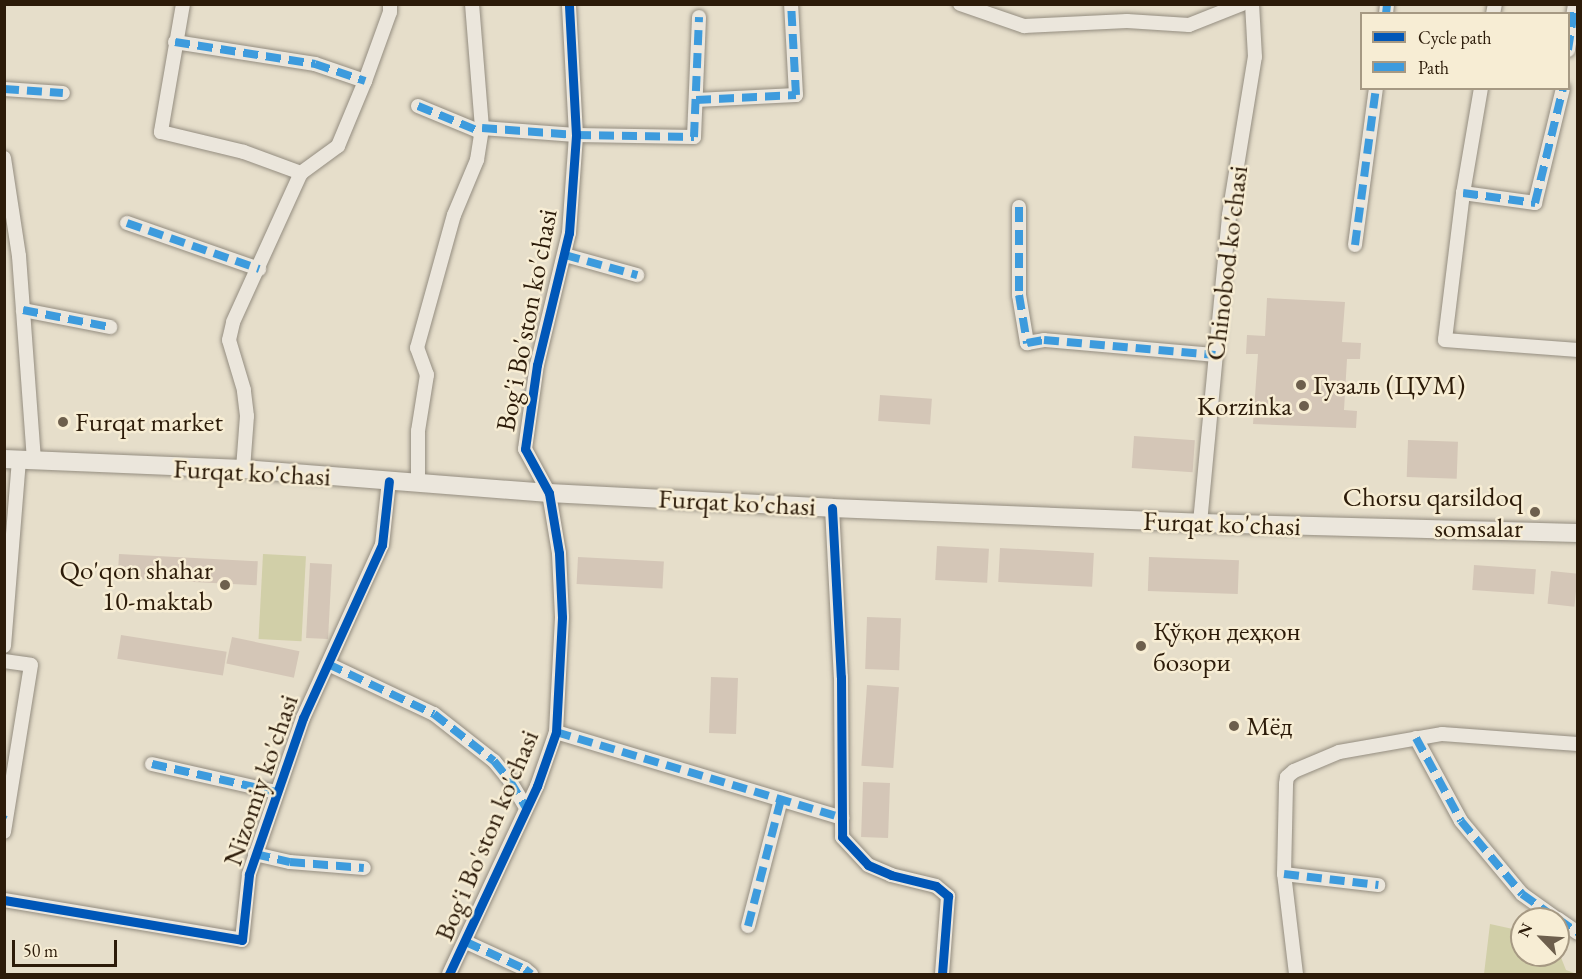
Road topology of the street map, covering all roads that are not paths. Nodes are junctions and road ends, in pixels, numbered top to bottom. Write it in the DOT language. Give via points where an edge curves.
graph roads {
  1 [pos="183,4"];
  2 [pos="390,4"];
  3 [pos="472,4"];
  4 [pos="568,4"];
  5 [pos="791,4"];
  6 [pos="960,4"];
  7 [pos="1242,4"];
  8 [pos="1252,4"];
  9 [pos="1575,4"];
  10 [pos="699,17"];
  11 [pos="175,42"];
  12 [pos="1570,42"];
  13 [pos="365,81"];
  14 [pos="4,89"];
  15 [pos="1376,90"];
  16 [pos="1481,90"];
  17 [pos="1563,90"];
  18 [pos="63,93"];
  19 [pos="696,100"];
  20 [pos="418,106"];
  21 [pos="481,130"];
  22 [pos="576,135"];
  23 [pos="4,158"];
  24 [pos="301,173"];
  25 [pos="1463,193"];
  26 [pos="1019,207"];
  27 [pos="127,223"];
  28 [pos="1355,245"];
  29 [pos="566,255"];
  30 [pos="259,269"];
  31 [pos="637,275"];
  32 [pos="23,310"];
  33 [pos="110,327"];
  34 [pos="1578,350"];
  35 [pos="1215,356"];
  36 [pos="19,459"];
  37 [pos="243,469"];
  38 [pos="389,481"];
  39 [pos="418,483"];
  40 [pos="549,493"];
  41 [pos="832,507"];
  42 [pos="1200,523"];
  43 [pos="1578,533"];
  44 [pos="4,646"];
  45 [pos="4,661"];
  46 [pos="327,664"];
  47 [pos="556,732"];
  48 [pos="1416,738"];
  49 [pos="1578,744"];
  50 [pos="152,764"];
  51 [pos="276,792"];
  52 [pos="781,799"];
  53 [pos="526,808"];
  54 [pos="842,818"];
  55 [pos="5,824"];
  56 [pos="255,854"];
  57 [pos="364,868"];
  58 [pos="1284,874"];
  59 [pos="1378,885"];
  60 [pos="4,900"];
  61 [pos="1541,907"];
  62 [pos="747,926"];
  63 [pos="466,942"];
  64 [pos="449,975"];
  65 [pos="531,975"];
  66 [pos="942,975"];
  67 [pos="1296,975"];
  1 -- 11 [label="street"];
  2 -- 13 [label="street"];
  3 -- 21 [label="street"];
  4 -- 22 [label="street, Bog'i Bo'ston ko'chasi"];
  5 -- 19 [label="street" via="796,95"];
  6 -- 7 [label="street" via="1024,26 1127,21 1189,25"];
  8 -- 35 [label="street, Chinobod ko'chasi" via="1255,57 1228,215"];
  9 -- 12 [label="street"];
  10 -- 19 [label="street"];
  11 -- 13 [label="street" via="315,64"];
  11 -- 24 [label="street" via="161,132 244,152"];
  13 -- 24 [label="street" via="338,146"];
  14 -- 18 [label="street"];
  15 -- 28 [label="street"];
  16 -- 25 [label="street"];
  17 -- 25 [label="street" via="1535,203"];
  19 -- 22 [label="street" via="694,137"];
  20 -- 21 [label="street"];
  21 -- 22 [label="street"];
  21 -- 39 [label="street" via="477,160 454,215 417,348 428,375 418,431"];
  22 -- 29 [label="street, Bog'i Bo'ston ko'chasi"];
  23 -- 32 [label="street"];
  24 -- 30 [label="street"];
  25 -- 34 [label="street" via="1445,340"];
  26 -- 35 [label="street" via="1019,295 1027,343 1044,340"];
  27 -- 30 [label="street"];
  29 -- 31 [label="street"];
  29 -- 40 [label="street, Bog'i Bo'ston ko'chasi" via="537,365 525,449"];
  30 -- 37 [label="street" via="233,322 229,340 244,390 247,416"];
  32 -- 33 [label="street"];
  32 -- 36 [label="street"];
  35 -- 42 [label="street, Chinobod ko'chasi"];
  36 -- 37 [label="main road, Furqat ko'chasi"];
  36 -- 44 [label="street"];
  37 -- 38 [label="main road, Furqat ko'chasi"];
  38 -- 39 [label="main road, Furqat ko'chasi"];
  38 -- 46 [label="street, Nizomiy ko'chasi" via="382,545"];
  39 -- 40 [label="main road, Furqat ko'chasi"];
  40 -- 41 [label="main road, Furqat ko'chasi"];
  40 -- 47 [label="street, Bog'i Bo'ston ko'chasi" via="559,553 562,618"];
  41 -- 42 [label="main road, Furqat ko'chasi"];
  41 -- 54 [label="street" via="841,677"];
  42 -- 43 [label="main road, Furqat ko'chasi"];
  45 -- 55 [label="street" via="31,665"];
  46 -- 51 [label="street, Nizomiy ko'chasi"];
  46 -- 53 [label="street" via="434,714 494,761"];
  47 -- 52 [label="street"];
  47 -- 53 [label="street, Bog'i Bo'ston ko'chasi"];
  48 -- 49 [label="street" via="1442,734"];
  48 -- 58 [label="street" via="1339,752 1287,777"];
  48 -- 61 [label="street" via="1461,821 1522,894"];
  50 -- 51 [label="street"];
  51 -- 56 [label="street, Nizomiy ko'chasi"];
  52 -- 54 [label="street"];
  52 -- 62 [label="street"];
  53 -- 63 [label="street, Bog'i Bo'ston ko'chasi"];
  54 -- 66 [label="street" via="842,837 868,865 936,886 948,896"];
  56 -- 57 [label="street" via="290,862"];
  56 -- 60 [label="street, Nizomiy ko'chasi" via="242,940"];
  58 -- 59 [label="street"];
  58 -- 67 [label="street"];
  63 -- 64 [label="street, Bog'i Bo'ston ko'chasi"];
  63 -- 65 [label="street"];
}
